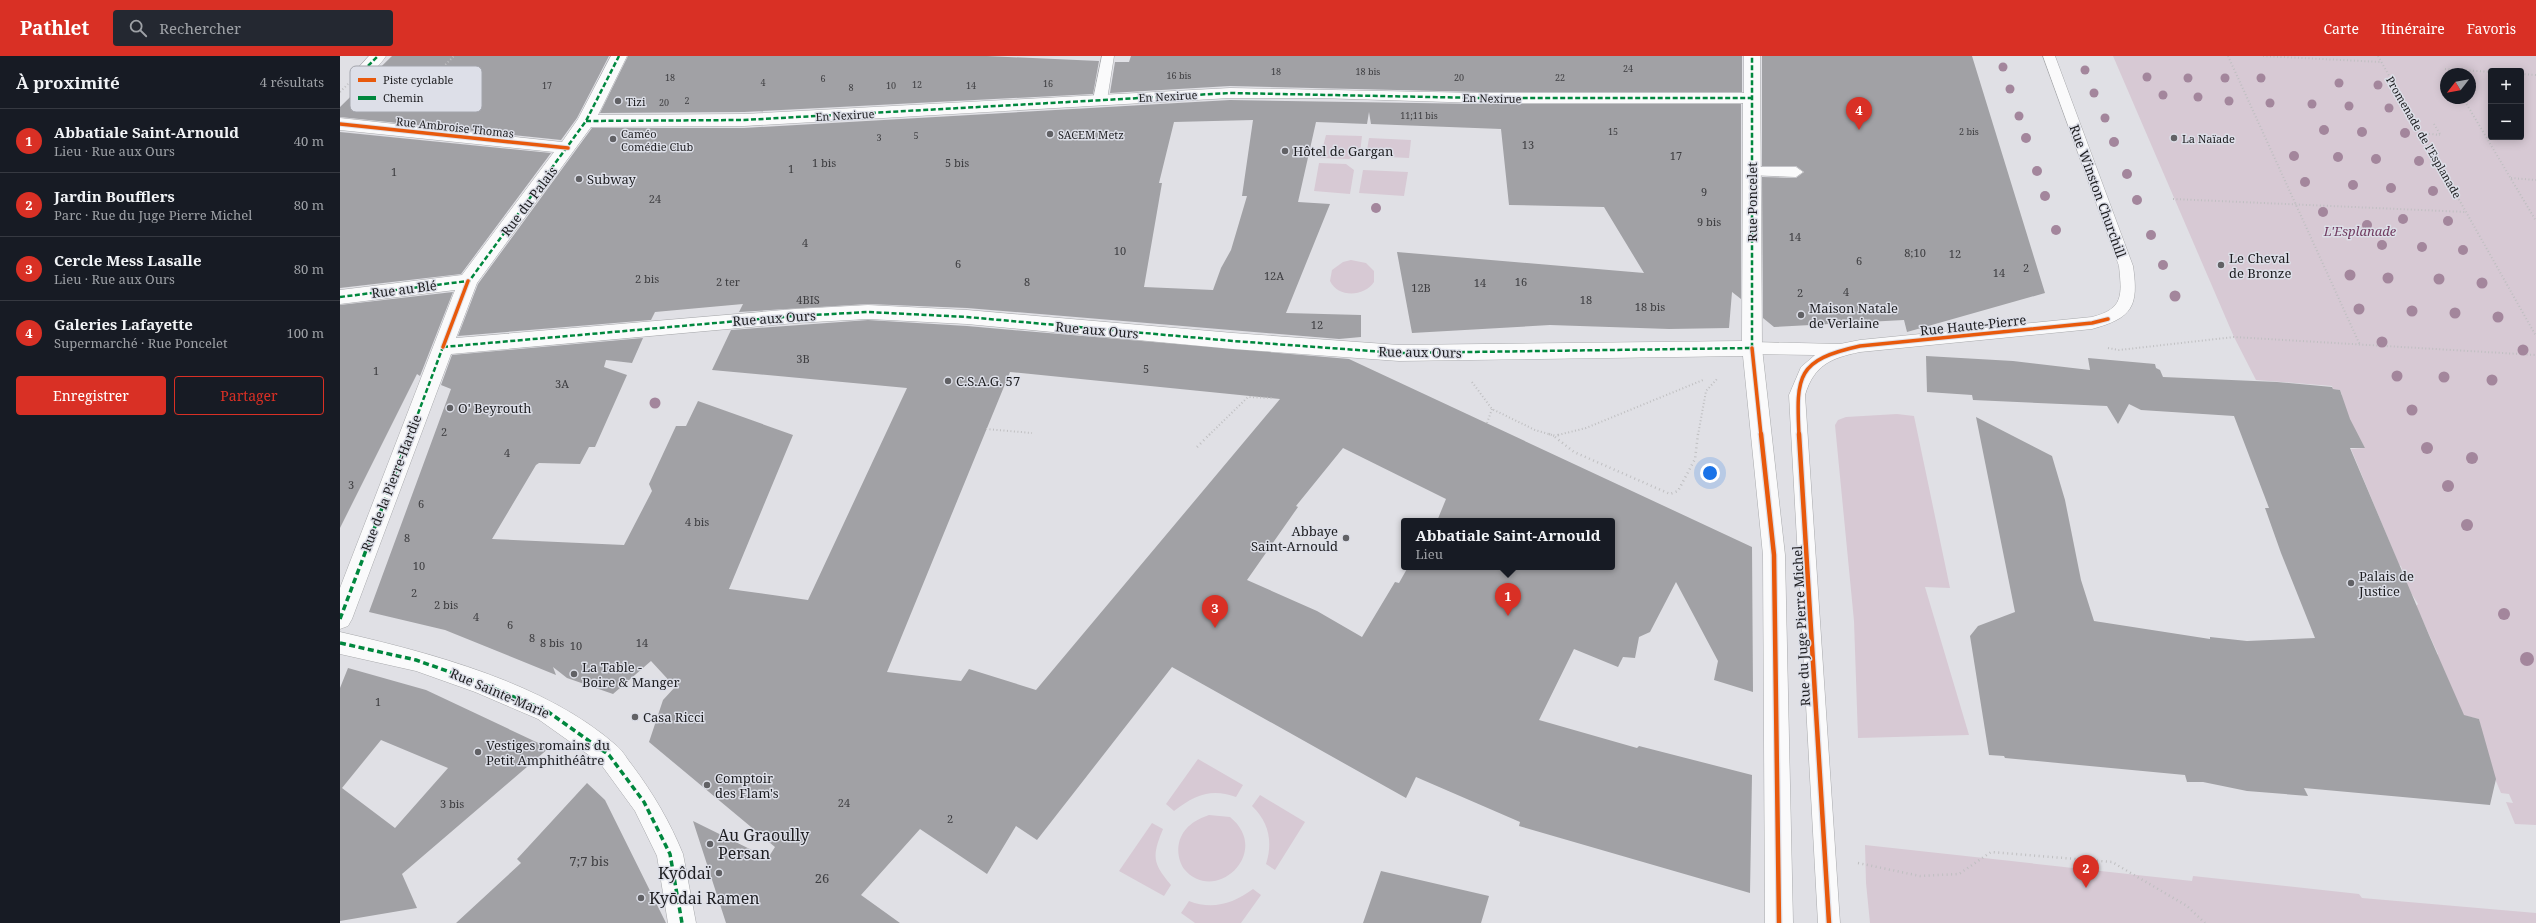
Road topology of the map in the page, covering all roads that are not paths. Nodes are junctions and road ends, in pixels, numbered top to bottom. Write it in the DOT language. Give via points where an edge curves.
graph roads {
  1 [pos="619,56"];
  2 [pos="1108,56"];
  3 [pos="1752,56"];
  4 [pos="2049,56"];
  5 [pos="1751,98"];
  6 [pos="1100,100"];
  7 [pos="586,122"];
  8 [pos="340,124"];
  9 [pos="568,148"];
  10 [pos="1752,172"];
  11 [pos="1796,172"];
  12 [pos="468,281"];
  13 [pos="340,297"];
  14 [pos="2108,319"];
  15 [pos="443,347"];
  16 [pos="1752,348"];
  17 [pos="1840,350"];
  18 [pos="340,619"];
  19 [pos="340,643"];
  20 [pos="682,923"];
  21 [pos="1779,923"];
  22 [pos="1829,923"];
  1 -- 7 [label="street, Rue du Palais"];
  2 -- 6 [label="lane"];
  3 -- 5 [label="street, Rue Poncelet"];
  4 -- 14 [label="lane, Rue Winston Churchill" via="2126,266 2129,290 2127,304"];
  5 -- 6 [label="street, En Nexirue" via="1481,98 1230,93"];
  5 -- 10 [label="street, Rue Poncelet"];
  6 -- 7 [label="street, En Nexirue" via="744,120"];
  7 -- 9 [label="street, Rue du Palais"];
  8 -- 9 [label="street, Rue Ambroise Thomas"];
  9 -- 12 [label="street, Rue du Palais"];
  10 -- 11 [label="lane"];
  10 -- 16 [label="street, Rue Poncelet"];
  12 -- 13 [label="street, Rue au Blé"];
  12 -- 15 [label="street, Rue du Palais"];
  14 -- 17 [label="lane, Rue Haute-Pierre"];
  15 -- 16 [label="street, Rue aux Ours" via="795,316 868,312 968,317 1233,342 1399,353"];
  15 -- 18 [label="street, Rue de la Pierre-Hardie"];
  16 -- 17 [label="lane, Rue Haute-Pierre"];
  16 -- 21 [label="street, Rue du Juge Pierre Michel" via="1774,555"];
  17 -- 22 [label="lane, Rue du Juge Pierre Michel" via="1810,366 1802,375 1797,395"];
  19 -- 20 [label="street, Rue Sainte-Marie" via="416,660 481,683 547,711 609,755 644,802 670,854"];
}
